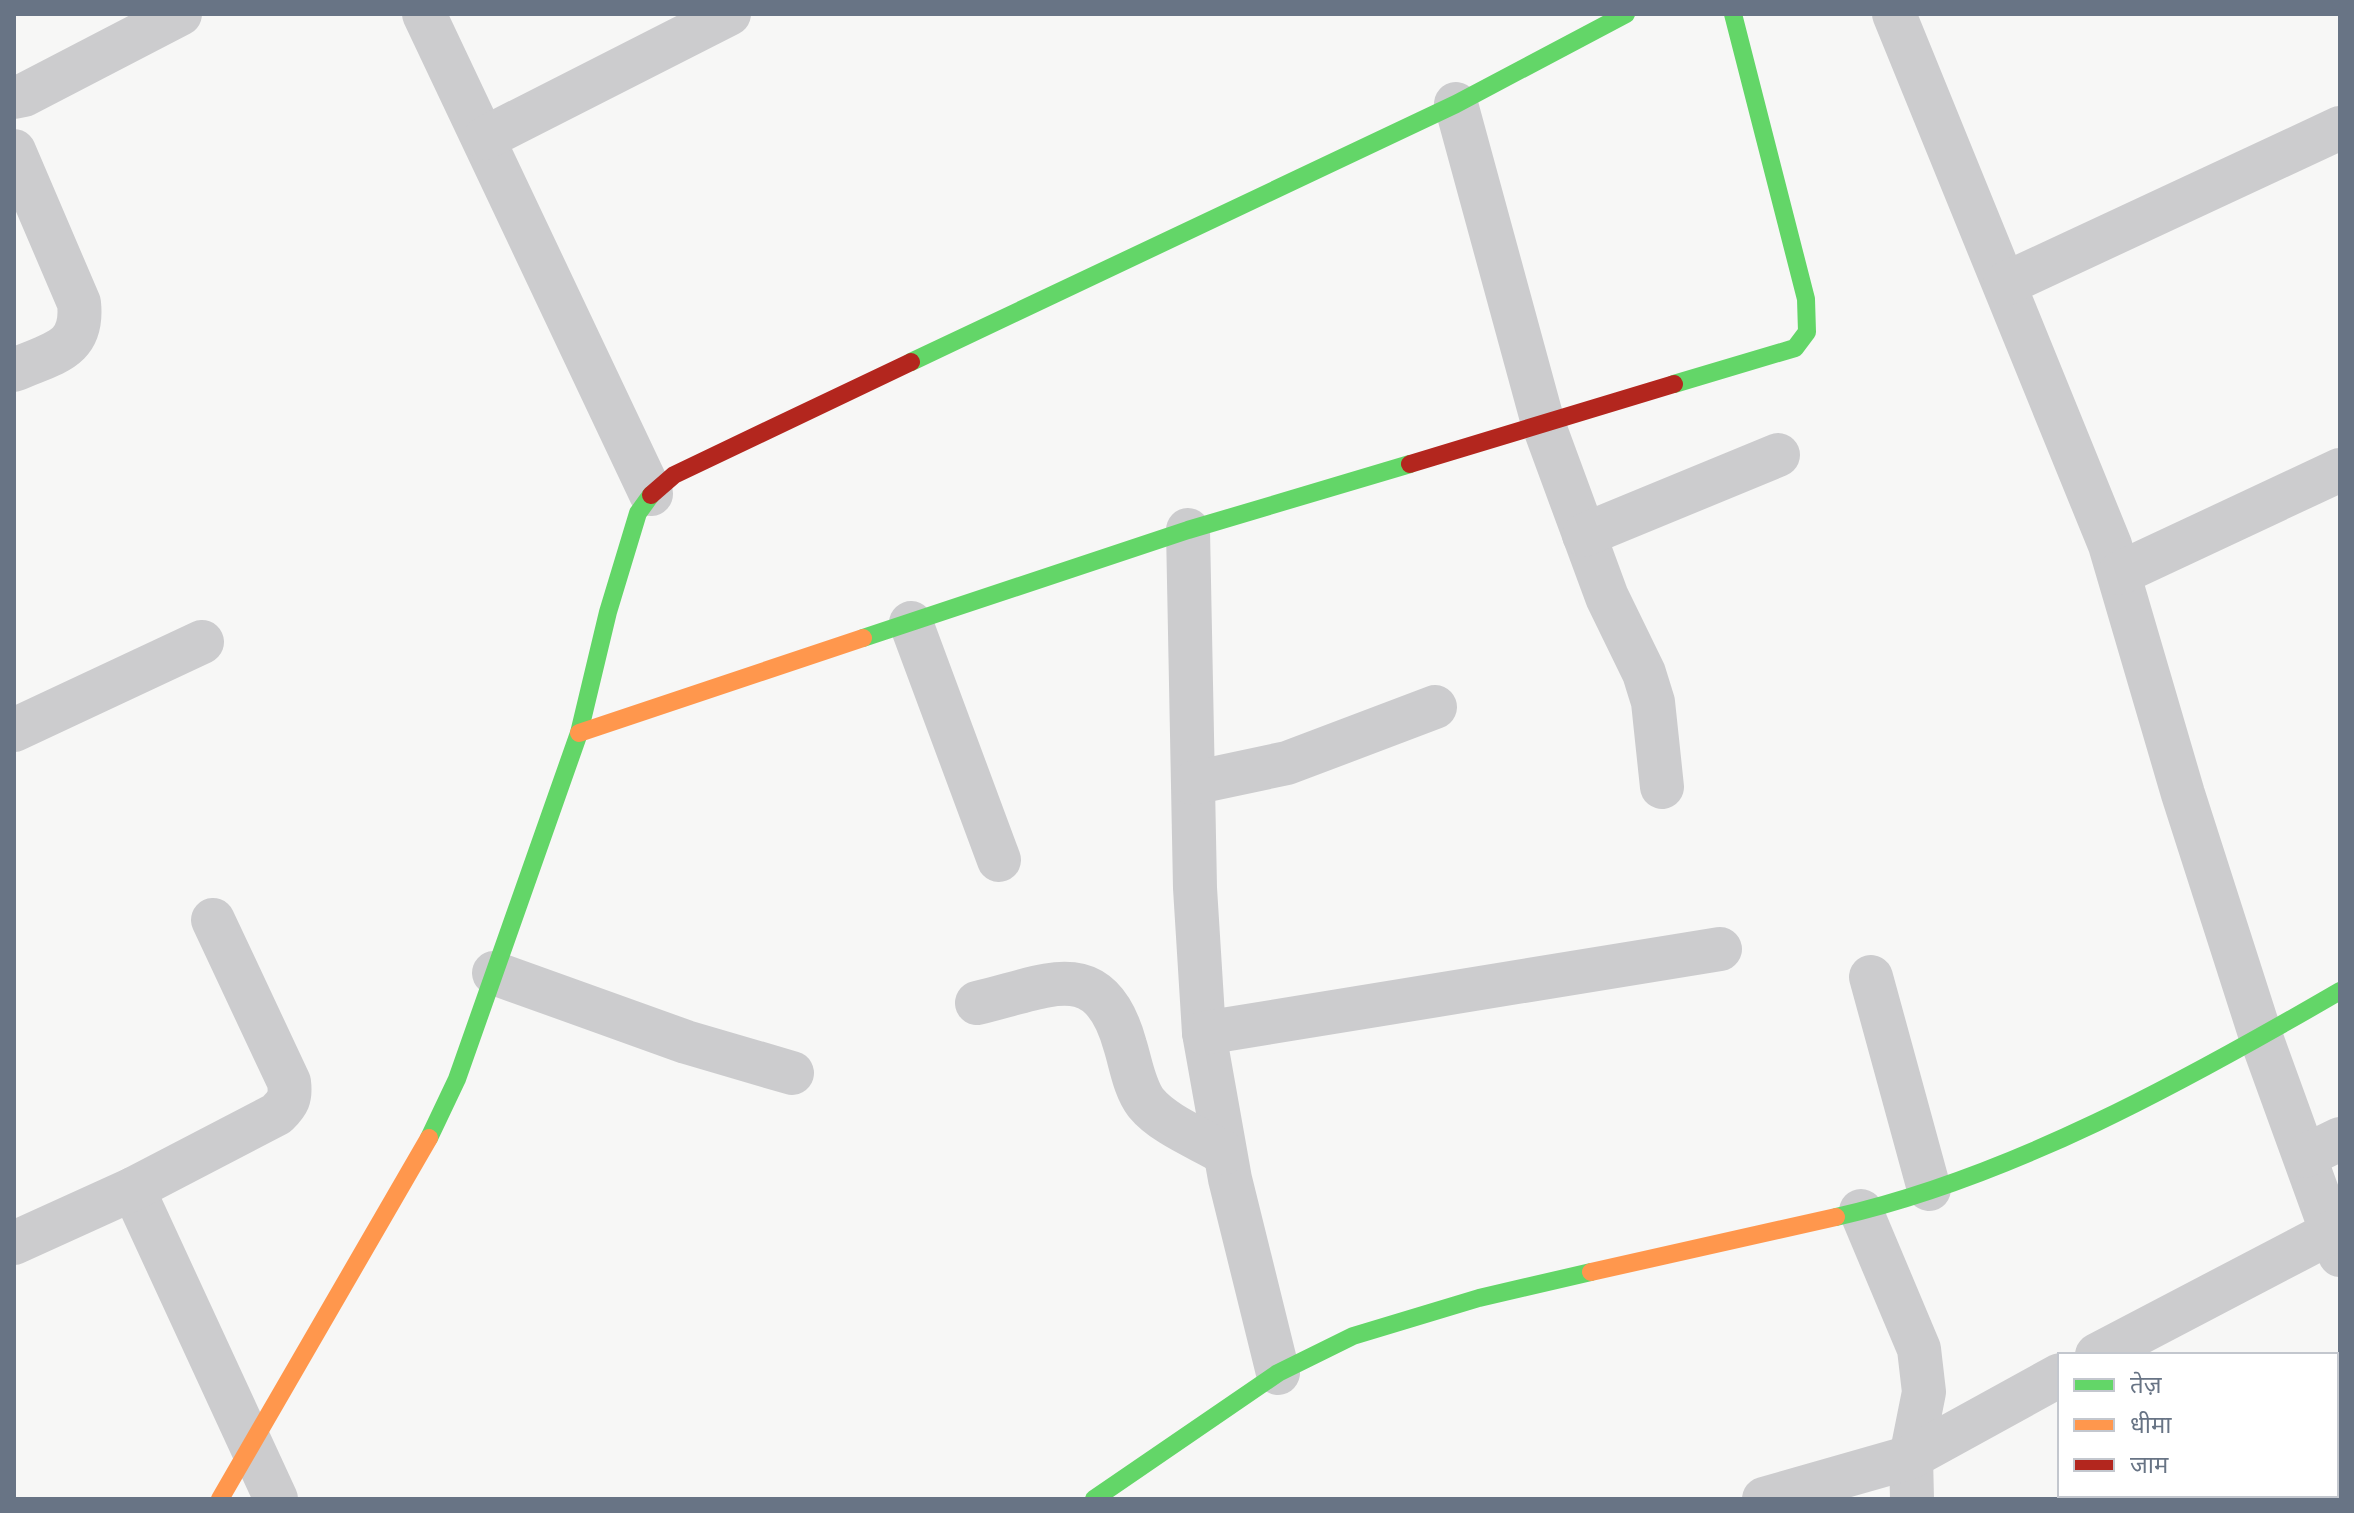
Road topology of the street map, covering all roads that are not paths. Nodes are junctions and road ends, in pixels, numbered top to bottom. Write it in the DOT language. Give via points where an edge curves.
graph roads {
  1 [pos="180,14"];
  2 [pos="424,14"];
  3 [pos="729,14"];
  4 [pos="1626,14"];
  5 [pos="1733,14"];
  6 [pos="1909,19"];
  7 [pos="1576,26"];
  8 [pos="14,97"];
  9 [pos="1456,104"];
  10 [pos="2340,128"];
  11 [pos="485,138"];
  12 [pos="14,151"];
  13 [pos="2005,284"];
  14 [pos="14,370"];
  15 [pos="1543,423"];
  16 [pos="1778,455"];
  17 [pos="2340,470"];
  18 [pos="651,494"];
  19 [pos="1188,530"];
  20 [pos="1584,535"];
  21 [pos="2120,573"];
  22 [pos="911,623"];
  23 [pos="202,642"];
  24 [pos="1435,707"];
  25 [pos="14,730"];
  26 [pos="579,733"];
  27 [pos="1193,783"];
  28 [pos="1662,787"];
  29 [pos="999,860"];
  30 [pos="213,920"];
  31 [pos="1720,949"];
  32 [pos="494,973"];
  33 [pos="1871,977"];
  34 [pos="2340,991"];
  35 [pos="977,1003"];
  36 [pos="1204,1033"];
  37 [pos="2261,1037"];
  38 [pos="792,1073"];
  39 [pos="2323,1148"];
  40 [pos="1224,1153"];
  41 [pos="133,1189"];
  42 [pos="1929,1189"];
  43 [pos="1861,1211"];
  44 [pos="14,1243"];
  45 [pos="2335,1244"];
  46 [pos="2101,1353"];
  47 [pos="1278,1373"];
  48 [pos="2058,1376"];
  49 [pos="252,1448"];
  50 [pos="1912,1478"];
  51 [pos="220,1499"];
  52 [pos="276,1499"];
  53 [pos="1094,1499"];
  54 [pos="1764,1499"];
  1 -- 8 [label="street"];
  2 -- 11 [label="street"];
  3 -- 11 [label="street"];
  4 -- 7 [label="street"];
  5 -- 15 [label="street" via="1806,299 1806,340 1780,355"];
  6 -- 13 [label="street"];
  7 -- 9 [label="street"];
  9 -- 15 [label="street"];
  9 -- 18 [label="street" via="688,468"];
  10 -- 13 [label="street"];
  11 -- 18 [label="street"];
  12 -- 14 [label="street" via="79,303 81,323 77,337 66,347"];
  13 -- 21 [label="street"];
  15 -- 19 [label="street"];
  15 -- 20 [label="street"];
  16 -- 20 [label="street"];
  17 -- 21 [label="street"];
  18 -- 26 [label="street" via="638,513 608,612"];
  19 -- 22 [label="street"];
  19 -- 27 [label="street"];
  20 -- 28 [label="street" via="1653,702"];
  21 -- 37 [label="street"];
  22 -- 26 [label="street"];
  22 -- 29 [label="street"];
  23 -- 25 [label="street"];
  24 -- 27 [label="street" via="1287,763"];
  26 -- 32 [label="street"];
  27 -- 36 [label="street"];
  30 -- 41 [label="street" via="291,1095 277,1114"];
  31 -- 36 [label="street"];
  32 -- 38 [label="street" via="686,1042"];
  32 -- 49 [label="street" via="457,1079 428,1141"];
  33 -- 42 [label="street"];
  34 -- 37 [label="street"];
  35 -- 40 [label="street" via="1061,983 1097,990 1121,1028 1137,1088 1148,1105"];
  36 -- 40 [label="street"];
  37 -- 39 [label="street"];
  37 -- 42 [label="street" via="2092,1123"];
  39 -- 45 [label="street"];
  40 -- 47 [label="street"];
  41 -- 44 [label="street"];
  41 -- 49 [label="street"];
  42 -- 43 [label="street"];
  43 -- 47 [label="street" via="1397,1320"];
  43 -- 50 [label="street" via="1919,1349 1924,1392"];
  45 -- 46 [label="street"];
  47 -- 53 [label="street"];
  48 -- 50 [label="street"];
  49 -- 51 [label="street"];
  49 -- 52 [label="street"];
  50 -- 54 [label="street"];
}
